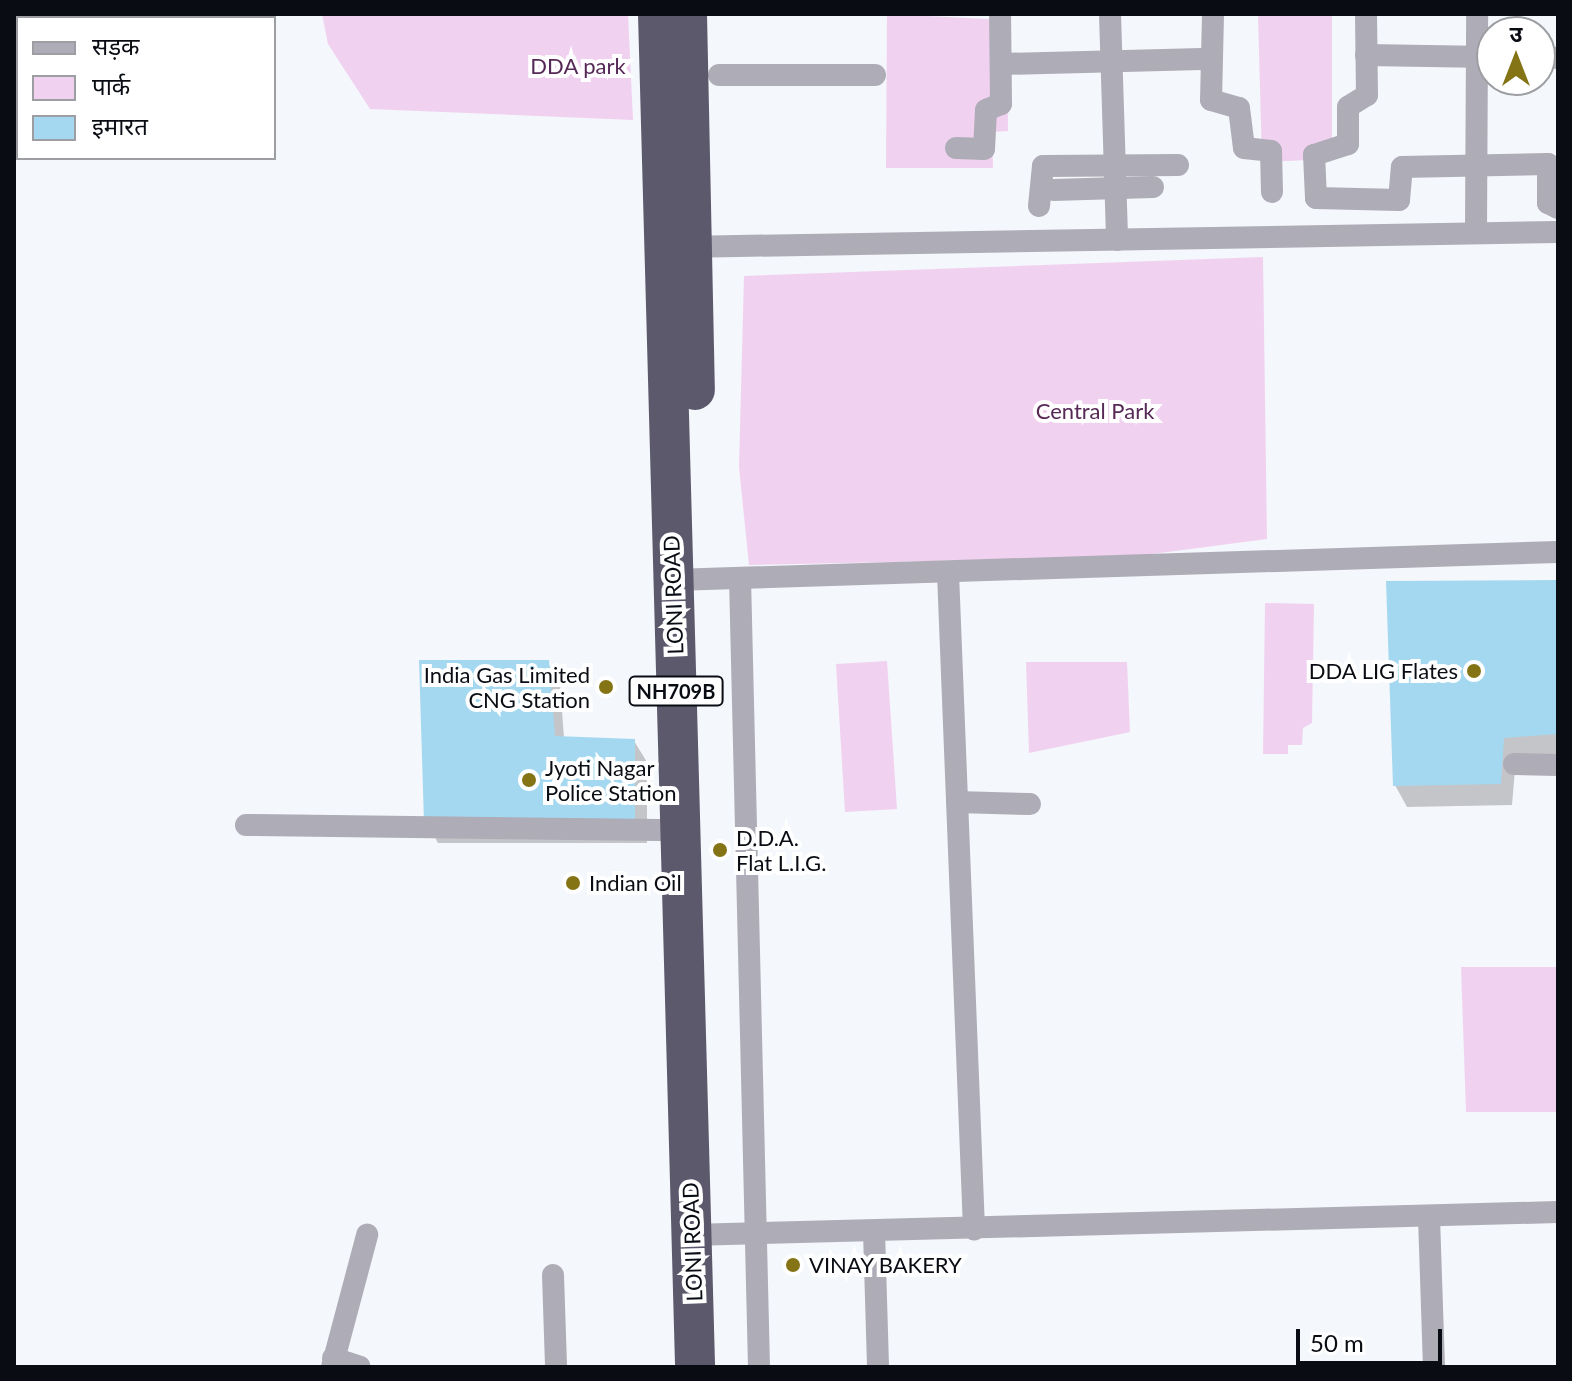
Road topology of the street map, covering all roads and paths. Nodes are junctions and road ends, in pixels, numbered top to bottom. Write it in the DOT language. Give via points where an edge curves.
graph roads {
  1 [pos="658,14"];
  2 [pos="687,14"];
  3 [pos="1000,14"];
  4 [pos="1110,14"];
  5 [pos="1213,14"];
  6 [pos="1366,14"];
  7 [pos="1366,55"];
  8 [pos="1476,56"];
  9 [pos="1212,59"];
  10 [pos="1111,61"];
  11 [pos="1001,64"];
  12 [pos="719,75"];
  13 [pos="875,75"];
  14 [pos="1481,96"];
  15 [pos="956,148"];
  16 [pos="1178,165"];
  17 [pos="1476,165"];
  18 [pos="1115,177"];
  19 [pos="1153,187"];
  20 [pos="1272,192"];
  21 [pos="1046,198"];
  22 [pos="1558,208"];
  23 [pos="1558,232"];
  24 [pos="1476,233"];
  25 [pos="1117,240"];
  26 [pos="679,247"];
  27 [pos="1558,552"];
  28 [pos="948,573"];
  29 [pos="740,578"];
  30 [pos="686,579"];
  31 [pos="1514,764"];
  32 [pos="1558,765"];
  33 [pos="957,802"];
  34 [pos="1030,804"];
  35 [pos="246,825"];
  36 [pos="680,830"];
  37 [pos="1558,1212"];
  38 [pos="1429,1217"];
  39 [pos="974,1229"];
  40 [pos="874,1231"];
  41 [pos="705,1234"];
  42 [pos="758,1234"];
  43 [pos="367,1235"];
  44 [pos="553,1275"];
  45 [pos="333,1362"];
  46 [pos="360,1367"];
  47 [pos="556,1367"];
  48 [pos="695,1367"];
  49 [pos="722,1367"];
  50 [pos="759,1367"];
  51 [pos="878,1367"];
  52 [pos="1434,1367"];
  1 -- 26 [label="highway, LONI ROAD / NH709B"];
  2 -- 26 [label="highway, LONI ROAD / NH709B"];
  3 -- 11 [label="street"];
  4 -- 10 [label="street"];
  5 -- 9 [label="street"];
  6 -- 7 [label="street"];
  7 -- 8 [label="street"];
  7 -- 17 [label="street" via="1367,95 1348,107 1348,144 1314,155 1316,198 1399,200 1402,167"];
  9 -- 10 [label="street"];
  9 -- 20 [label="street" via="1213,104 1239,108 1244,148 1271,151"];
  10 -- 11 [label="street"];
  10 -- 18 [label="street"];
  11 -- 15 [label="street" via="1001,104 986,110 984,149"];
  12 -- 13 [label="street"];
  14 -- 17 [label="street"];
  16 -- 18 [label="street"];
  17 -- 22 [label="street" via="1548,164 1548,203"];
  17 -- 24 [label="street"];
  18 -- 19 [label="street"];
  18 -- 21 [label="street" via="1043,166"];
  18 -- 25 [label="street"];
  23 -- 24 [label="street"];
  24 -- 25 [label="street"];
  25 -- 26 [label="street"];
  26 -- 30 [label="highway, LONI ROAD / NH709B"];
  27 -- 28 [label="street"];
  28 -- 29 [label="street"];
  28 -- 33 [label="street"];
  29 -- 30 [label="street"];
  29 -- 42 [label="street"];
  30 -- 36 [label="highway, LONI ROAD / NH709B"];
  30 -- 41 [label="highway, LONI ROAD / NH709B"];
  31 -- 32 [label="street"];
  33 -- 34 [label="street"];
  33 -- 39 [label="street"];
  35 -- 36 [label="street"];
  36 -- 41 [label="highway, LONI ROAD / NH709B"];
  37 -- 38 [label="street"];
  38 -- 39 [label="street"];
  38 -- 52 [label="street"];
  39 -- 40 [label="street"];
  40 -- 42 [label="street"];
  40 -- 51 [label="street"];
  41 -- 42 [label="street"];
  41 -- 48 [label="highway, LONI ROAD / NH709B"];
  41 -- 49 [label="highway, LONI ROAD / NH709B"];
  42 -- 50 [label="street"];
  43 -- 45 [label="street"];
  44 -- 47 [label="street"];
  45 -- 46 [label="street"];
}
